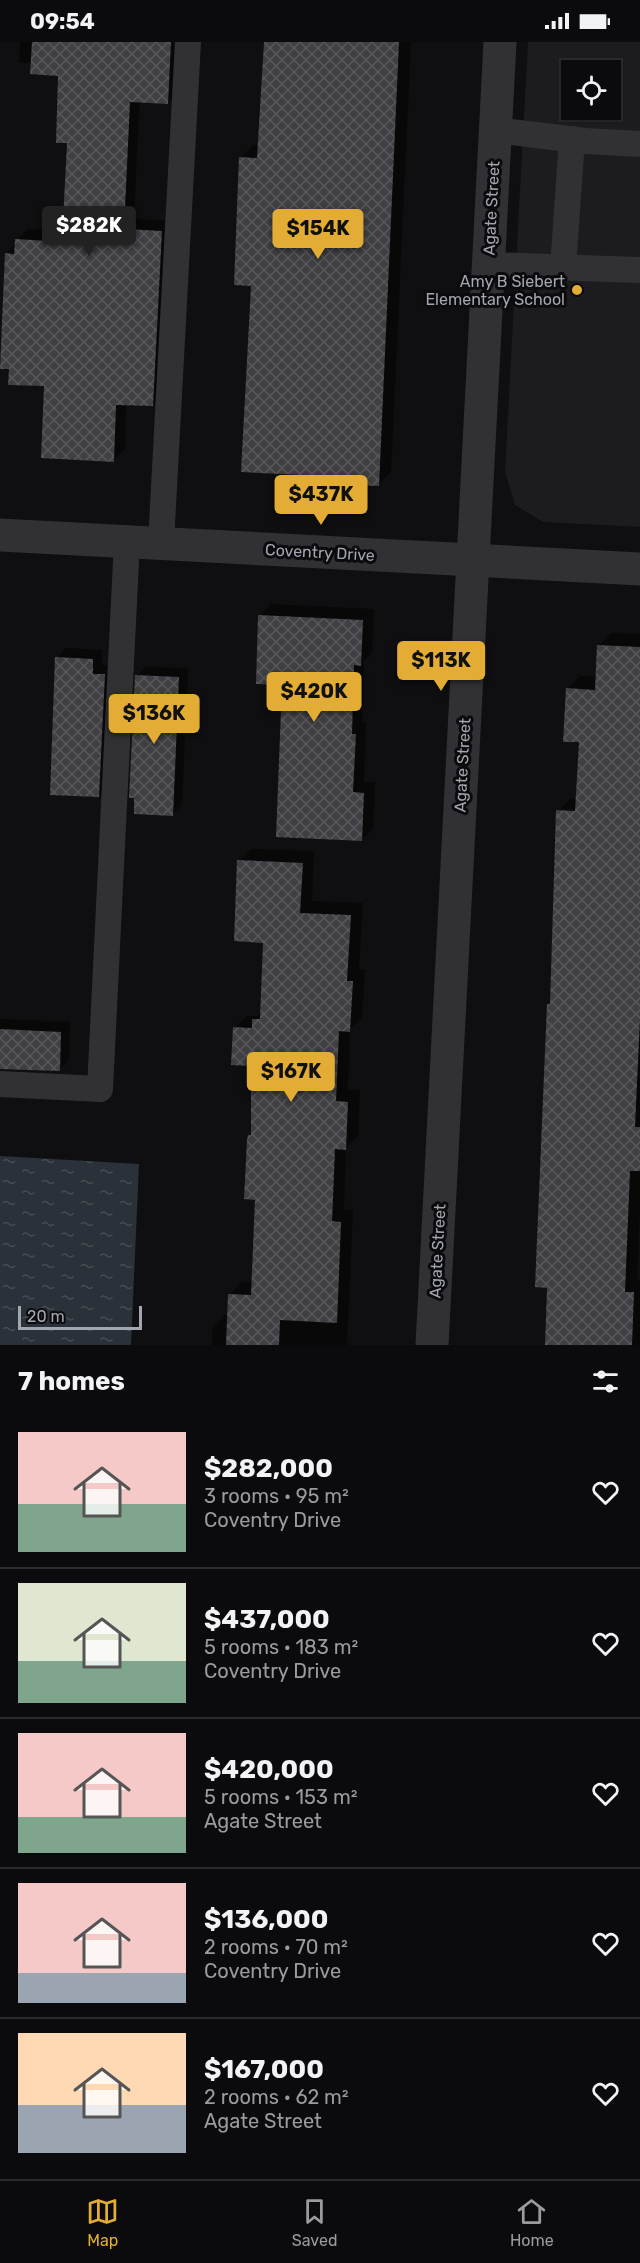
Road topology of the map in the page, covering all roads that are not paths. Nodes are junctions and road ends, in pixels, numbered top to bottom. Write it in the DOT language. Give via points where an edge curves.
graph roads {
  1 [pos="188,42"];
  2 [pos="500,42"];
  3 [pos="495,130"];
  4 [pos="572,139"];
  5 [pos="640,144"];
  6 [pos="489,265"];
  7 [pos="563,268"];
  8 [pos="640,270"];
  9 [pos="0,535"];
  10 [pos="127,541"];
  11 [pos="161,543"];
  12 [pos="473,560"];
  13 [pos="640,569"];
  14 [pos="0,1084"];
  15 [pos="432,1345"];
  1 -- 11 [label="lane"];
  2 -- 3 [label="street, Agate Street"];
  3 -- 4 [label="lane"];
  3 -- 6 [label="street, Agate Street"];
  4 -- 5 [label="lane"];
  4 -- 7 [label="lane"];
  6 -- 7 [label="lane"];
  6 -- 12 [label="street, Agate Street"];
  7 -- 8 [label="lane"];
  9 -- 10 [label="street, Coventry Drive"];
  10 -- 11 [label="street, Coventry Drive"];
  10 -- 14 [label="lane" via="100,1089"];
  11 -- 12 [label="street, Coventry Drive"];
  12 -- 13 [label="street, Coventry Drive"];
  12 -- 15 [label="street, Agate Street"];
}
